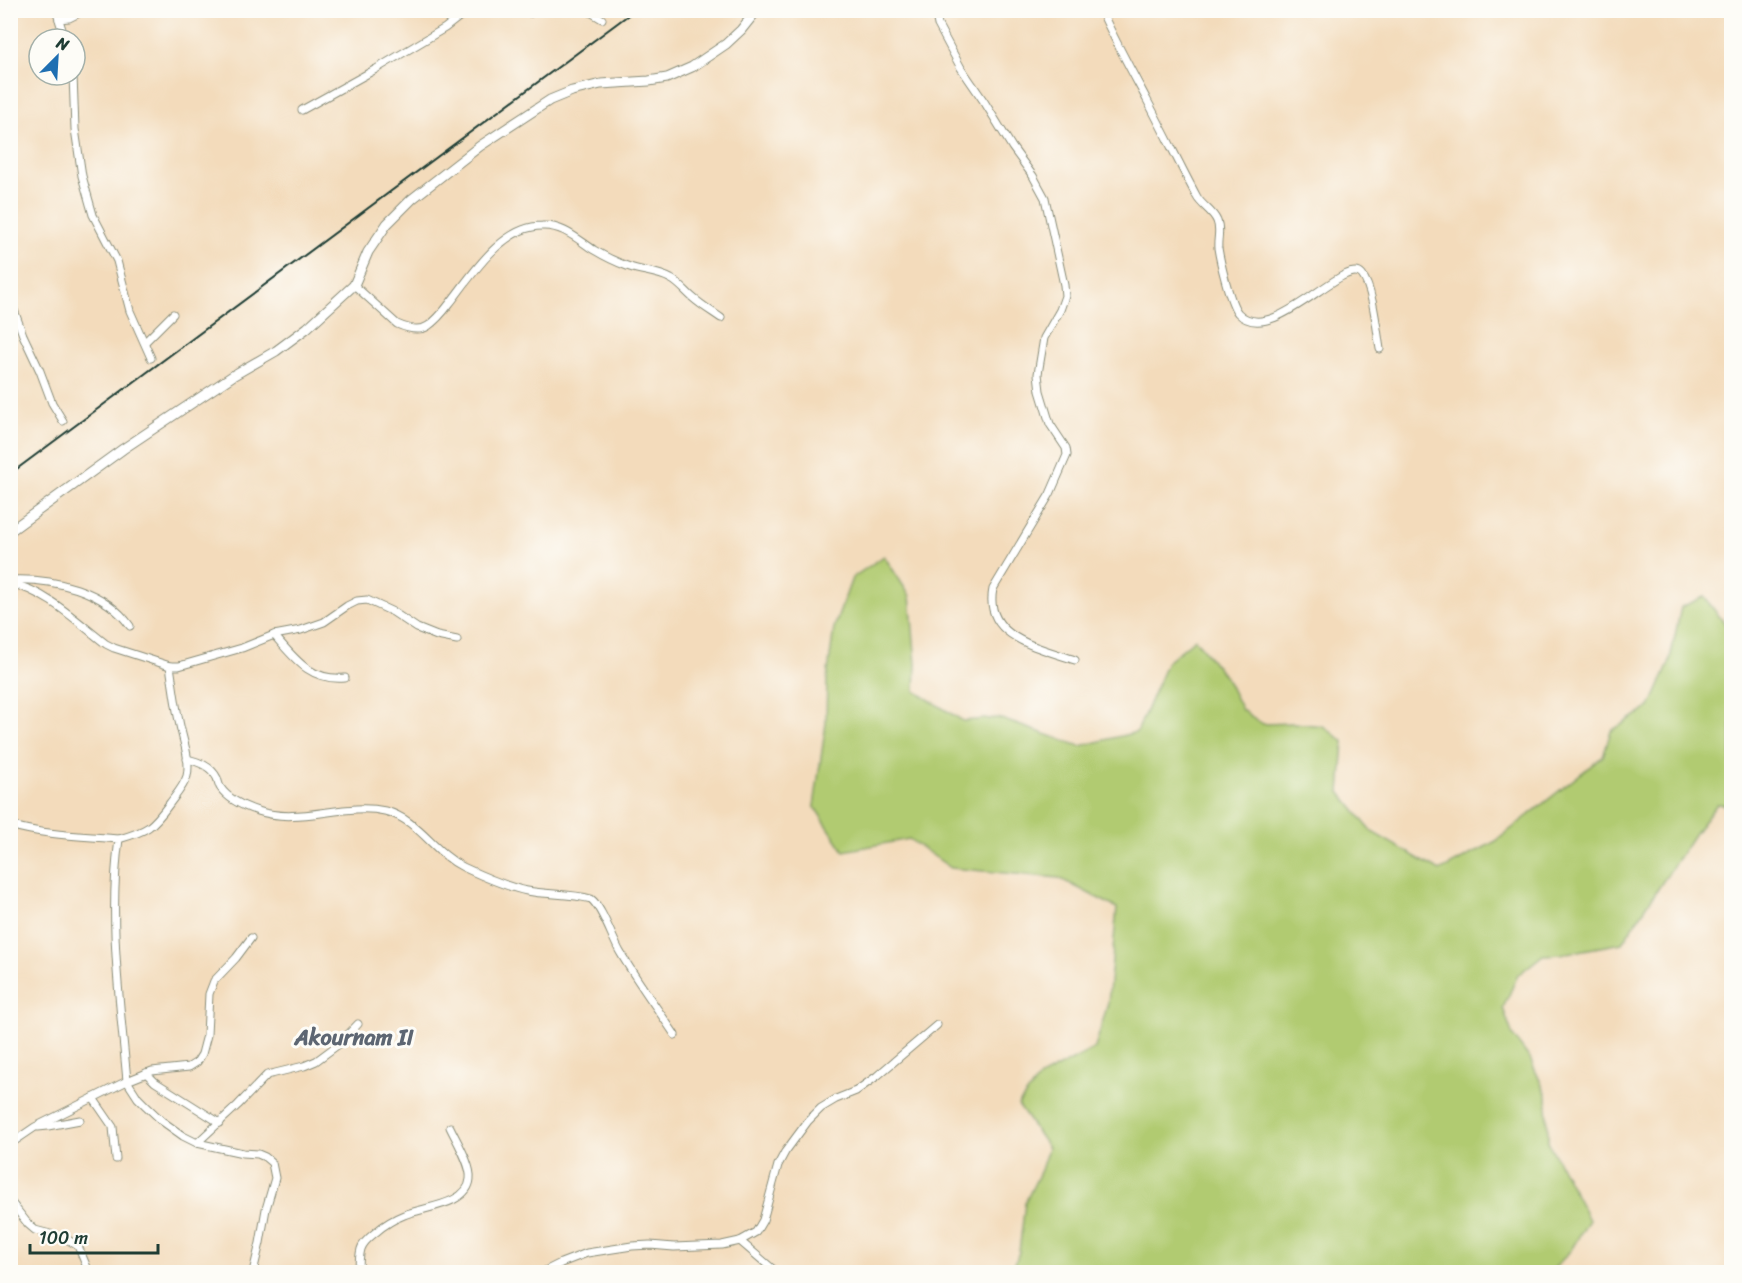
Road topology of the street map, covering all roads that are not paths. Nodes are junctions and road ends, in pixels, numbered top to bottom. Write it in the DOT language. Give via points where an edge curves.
graph roads {
  1 [pos="56,10"];
  2 [pos="78,10"];
  3 [pos="468,10"];
  4 [pos="516,10"];
  5 [pos="542,10"];
  6 [pos="587,10"];
  7 [pos="757,10"];
  8 [pos="935,10"];
  9 [pos="1101,10"];
  10 [pos="59,19"];
  11 [pos="602,19"];
  12 [pos="61,27"];
  13 [pos="74,87"];
  14 [pos="302,110"];
  15 [pos="354,285"];
  16 [pos="10,299"];
  17 [pos="173,314"];
  18 [pos="721,318"];
  19 [pos="145,342"];
  20 [pos="1380,349"];
  21 [pos="150,358"];
  22 [pos="63,421"];
  23 [pos="10,531"];
  24 [pos="10,582"];
  25 [pos="130,626"];
  26 [pos="274,635"];
  27 [pos="457,640"];
  28 [pos="1075,660"];
  29 [pos="170,666"];
  30 [pos="345,678"];
  31 [pos="187,759"];
  32 [pos="10,825"];
  33 [pos="119,839"];
  34 [pos="251,938"];
  35 [pos="358,1024"];
  36 [pos="937,1025"];
  37 [pos="675,1035"];
  38 [pos="146,1073"];
  39 [pos="127,1081"];
  40 [pos="93,1098"];
  41 [pos="81,1120"];
  42 [pos="220,1123"];
  43 [pos="35,1127"];
  44 [pos="450,1127"];
  45 [pos="197,1143"];
  46 [pos="10,1144"];
  47 [pos="116,1159"];
  48 [pos="10,1201"];
  49 [pos="740,1241"];
  50 [pos="89,1272"];
  51 [pos="253,1272"];
  52 [pos="359,1272"];
  53 [pos="543,1272"];
  54 [pos="776,1272"];
  1 -- 10 [label="street"];
  2 -- 10 [label="street" via="69,18"];
  3 -- 14 [label="street" via="445,28"];
  4 -- 5 [label="street"];
  6 -- 11 [label="street"];
  7 -- 15 [label="street" via="726,44 692,67 667,78 601,84 572,91 550,100 480,146 412,199 387,224 368,252"];
  8 -- 28 [label="street" via="938,25 961,68 1045,198 1064,285 1060,310 1044,338 1038,374 1050,424 1067,455 1050,494 993,589 992,608 1008,633"];
  9 -- 20 [label="street" via="1198,200 1216,219 1218,247 1238,312 1257,321 1276,318 1356,271 1369,286"];
  10 -- 12 [label="street"];
  13 -- 19 [label="street" via="75,129 93,215 117,261 130,311"];
  15 -- 18 [label="street" via="397,324 416,329 427,327 502,241 522,230 541,226 560,228 627,266 668,277"];
  15 -- 23 [label="street" via="276,351 123,449"];
  16 -- 22 [label="street"];
  17 -- 19 [label="street"];
  19 -- 21 [label="street"];
  24 -- 25 [label="street" via="27,579 83,591 118,611"];
  24 -- 29 [label="street" via="57,605 106,644"];
  26 -- 27 [label="street" via="324,622 347,606 367,600 417,628"];
  26 -- 29 [label="street" via="242,648"];
  26 -- 30 [label="street" via="302,666 327,678"];
  29 -- 31 [label="street"];
  31 -- 33 [label="street" via="184,784 162,816 141,832"];
  31 -- 37 [label="street" via="213,771 228,795 255,810 273,815 364,808 388,812 404,819 461,866 526,891 591,899 621,954"];
  32 -- 33 [label="street"];
  33 -- 39 [label="street" via="115,918"];
  34 -- 38 [label="street" via="214,981 209,994 207,1035 197,1062 189,1067"];
  35 -- 42 [label="street" via="316,1061 267,1075"];
  36 -- 49 [label="street" via="877,1076 821,1108 808,1121 778,1165 763,1220 756,1232"];
  38 -- 39 [label="street"];
  38 -- 42 [label="street"];
  39 -- 40 [label="street"];
  39 -- 45 [label="street" via="162,1121"];
  40 -- 43 [label="street"];
  40 -- 47 [label="street" via="113,1127"];
  41 -- 43 [label="street"];
  42 -- 45 [label="street"];
  43 -- 46 [label="street"];
  44 -- 52 [label="street" via="470,1170 468,1186 459,1197 405,1215 377,1231 361,1248"];
  45 -- 51 [label="street" via="258,1154 272,1163 275,1178"];
  48 -- 50 [label="street" via="35,1230 78,1246"];
  49 -- 53 [label="street" via="612,1249 587,1253"];
  49 -- 54 [label="street"];
}
